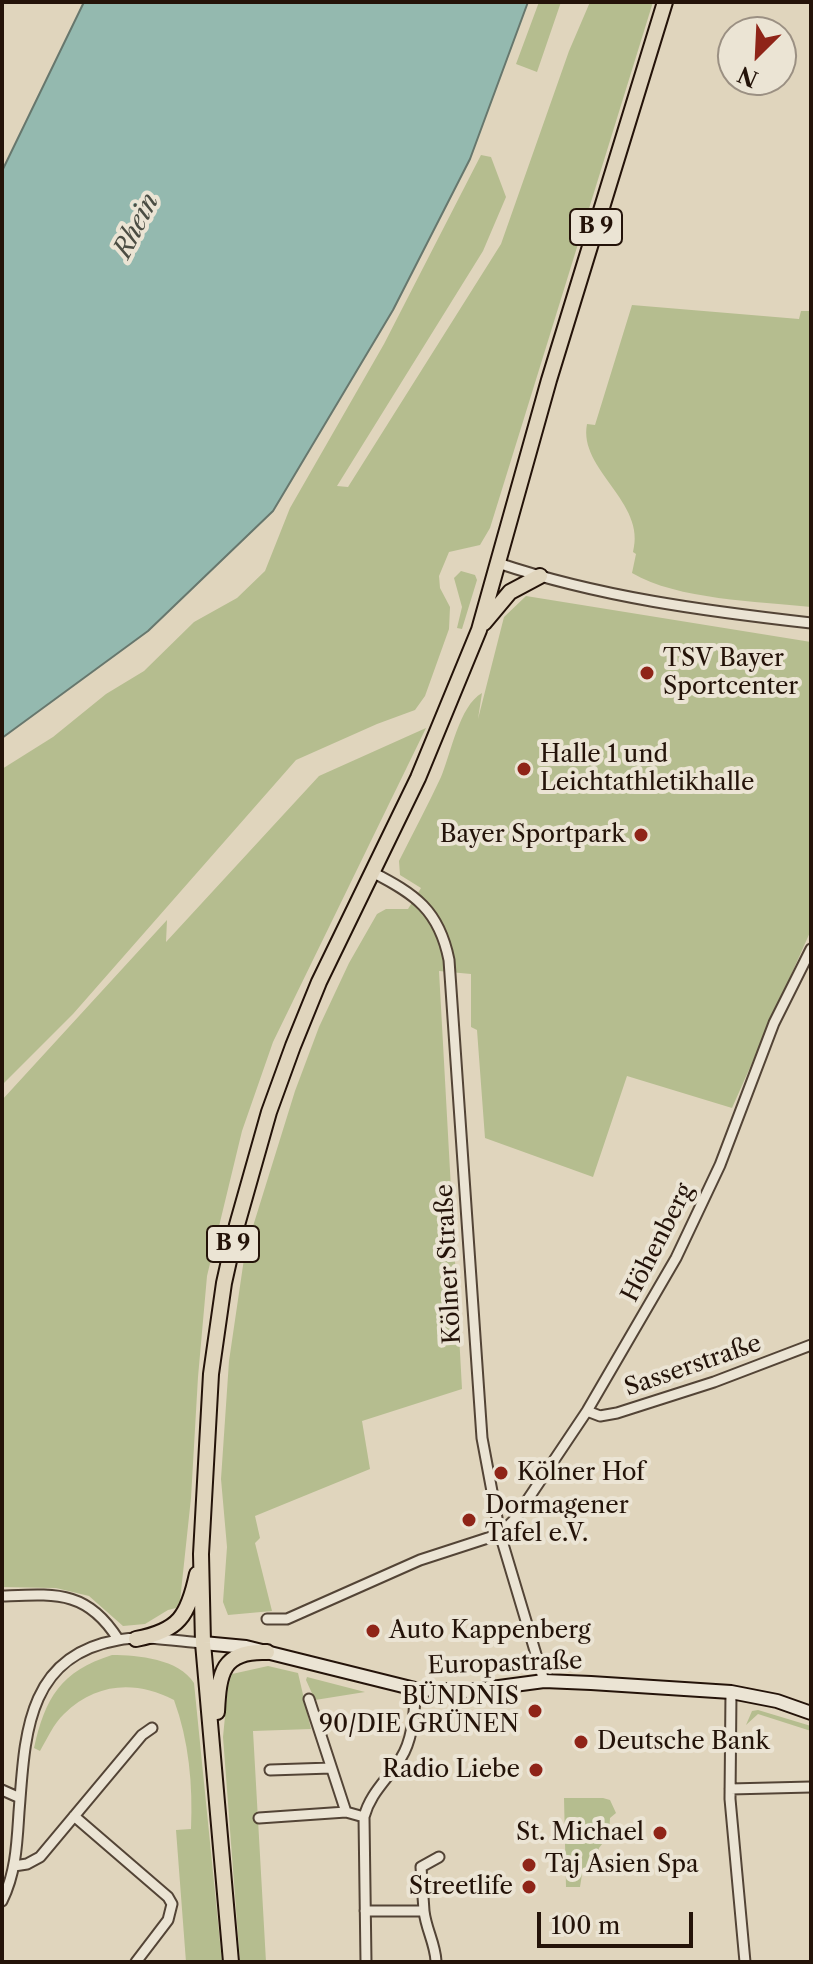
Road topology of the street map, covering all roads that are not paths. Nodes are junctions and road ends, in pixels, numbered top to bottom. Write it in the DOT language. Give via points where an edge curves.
graph roads {
  1 [pos="665,2"];
  2 [pos="498,563"];
  3 [pos="540,576"];
  4 [pos="811,623"];
  5 [pos="479,630"];
  6 [pos="372,872"];
  7 [pos="811,949"];
  8 [pos="811,1345"];
  9 [pos="587,1411"];
  10 [pos="500,1534"];
  11 [pos="201,1554"];
  12 [pos="2,1596"];
  13 [pos="267,1619"];
  14 [pos="118,1639"];
  15 [pos="136,1639"];
  16 [pos="203,1643"];
  17 [pos="267,1652"];
  18 [pos="544,1681"];
  19 [pos="415,1689"];
  20 [pos="731,1692"];
  21 [pos="309,1699"];
  22 [pos="811,1713"];
  23 [pos="152,1728"];
  24 [pos="212,1735"];
  25 [pos="331,1768"];
  26 [pos="270,1770"];
  27 [pos="811,1787"];
  28 [pos="730,1789"];
  29 [pos="2,1790"];
  30 [pos="20,1798"];
  31 [pos="346,1812"];
  32 [pos="74,1816"];
  33 [pos="364,1817"];
  34 [pos="259,1818"];
  35 [pos="439,1857"];
  36 [pos="14,1866"];
  37 [pos="3,1895"];
  38 [pos="365,1911"];
  39 [pos="424,1911"];
  40 [pos="436,1961"];
  41 [pos="136,1962"];
  42 [pos="231,1962"];
  43 [pos="366,1962"];
  44 [pos="745,1962"];
  1 -- 2 [label="main road, B 9"];
  2 -- 3 [label="street"];
  2 -- 5 [label="main road, B 9"];
  3 -- 4 [label="street" via="672,606"];
  3 -- 5 [label="main road" via="510,592"];
  5 -- 6 [label="main road, B 9" via="418,778"];
  6 -- 10 [label="street, Kölner Straße" via="415,897 445,938 476,1385"];
  6 -- 11 [label="main road, B 9" via="293,1046 237,1225 211,1374"];
  7 -- 9 [label="street, Höhenberg" via="774,1023 720,1165 676,1258"];
  8 -- 9 [label="street, Sasserstraße" via="617,1413 600,1416"];
  9 -- 10 [label="street, Höhenberg" via="525,1506"];
  10 -- 13 [label="street" via="420,1560 287,1619"];
  10 -- 18 [label="street, Kölner Straße"];
  11 -- 15 [label="main road" via="179,1620 160,1634"];
  11 -- 16 [label="main road, B 9"];
  12 -- 14 [label="street" via="57,1595 78,1601 96,1610"];
  14 -- 15 [label="street"];
  14 -- 30 [label="street" via="67,1661 48,1680 29,1717"];
  15 -- 16 [label="street"];
  16 -- 17 [label="main road, Europastraße"];
  16 -- 24 [label="main road, B 9"];
  17 -- 19 [label="main road, Europastraße"];
  17 -- 24 [label="main road" via="241,1654 222,1670"];
  18 -- 19 [label="main road, Europastraße" via="469,1691"];
  18 -- 20 [label="main road, Europastraße"];
  19 -- 33 [label="street" via="404,1754 367,1804"];
  20 -- 22 [label="main road, Europastraße"];
  20 -- 28 [label="street"];
  21 -- 25 [label="street"];
  23 -- 32 [label="street"];
  24 -- 42 [label="main road, B 9"];
  25 -- 26 [label="street"];
  25 -- 31 [label="street"];
  27 -- 28 [label="street"];
  28 -- 44 [label="street"];
  29 -- 30 [label="street"];
  30 -- 36 [label="street"];
  31 -- 33 [label="street"];
  31 -- 34 [label="street"];
  32 -- 36 [label="street" via="40,1857"];
  32 -- 41 [label="street" via="172,1904 168,1920"];
  33 -- 38 [label="street"];
  35 -- 39 [label="street" via="421,1867"];
  36 -- 37 [label="street"];
  38 -- 39 [label="street"];
  38 -- 43 [label="street"];
  39 -- 40 [label="street"];
}
